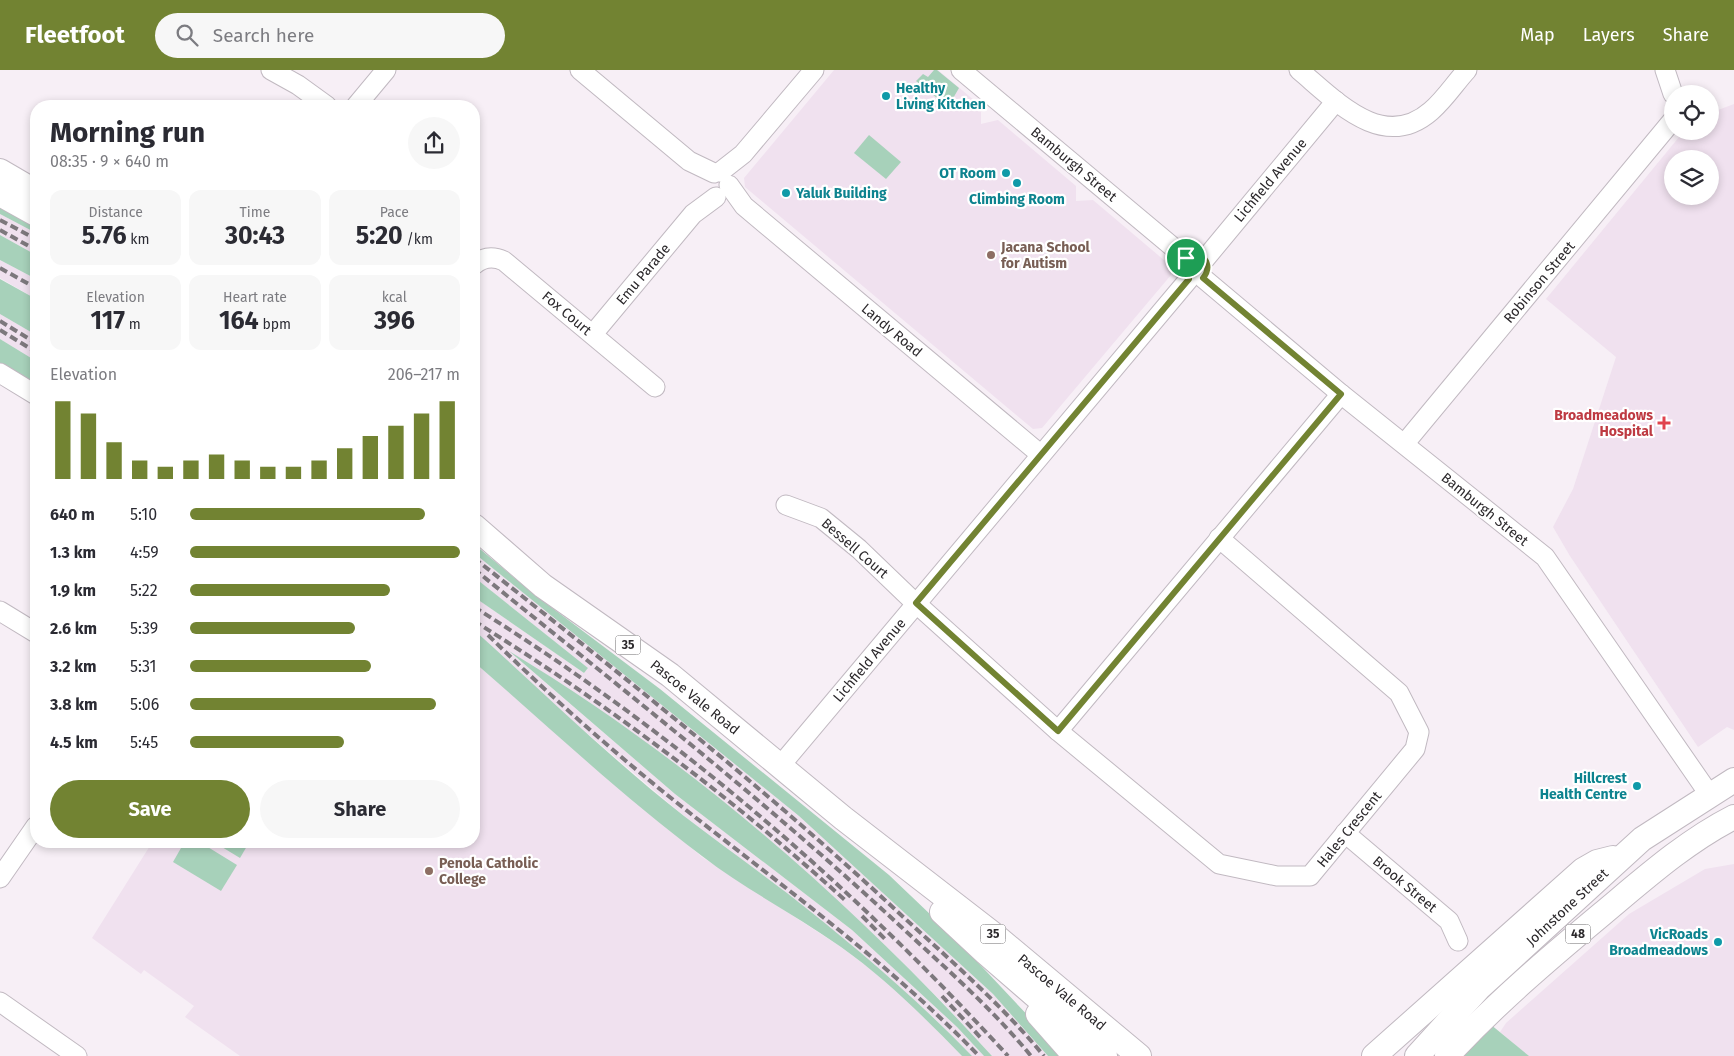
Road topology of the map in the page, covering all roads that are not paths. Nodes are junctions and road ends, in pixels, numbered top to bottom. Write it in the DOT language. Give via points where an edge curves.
graph roads {
  1 [pos="270,70"];
  2 [pos="386,70"];
  3 [pos="580,70"];
  4 [pos="814,70"];
  5 [pos="961,70"];
  6 [pos="1299,70"];
  7 [pos="1467,70"];
  8 [pos="1665,70"];
  9 [pos="1669,85"];
  10 [pos="319,100"];
  11 [pos="361,100"];
  12 [pos="1336,101"];
  13 [pos="1664,131"];
  14 [pos="0,172"];
  15 [pos="717,184"];
  16 [pos="30,189"];
  17 [pos="0,194"];
  18 [pos="30,211"];
  19 [pos="1195,259"];
  20 [pos="480,261"];
  21 [pos="1196,278"];
  22 [pos="592,334"];
  23 [pos="0,373"];
  24 [pos="655,387"];
  25 [pos="30,391"];
  26 [pos="1341,394"];
  27 [pos="1405,443"];
  28 [pos="1040,454"];
  29 [pos="786,505"];
  30 [pos="480,531"];
  31 [pos="1219,538"];
  32 [pos="916,603"];
  33 [pos="0,611"];
  34 [pos="30,629"];
  35 [pos="1058,731"];
  36 [pos="780,766"];
  37 [pos="1734,780"];
  38 [pos="1709,794"];
  39 [pos="842,818"];
  40 [pos="1729,823"];
  41 [pos="30,832"];
  42 [pos="1345,833"];
  43 [pos="1642,839"];
  44 [pos="7,854"];
  45 [pos="1649,875"];
  46 [pos="0,878"];
  47 [pos="1551,923"];
  48 [pos="1458,941"];
  49 [pos="986,953"];
  50 [pos="0,1002"];
  51 [pos="77,1056"];
  52 [pos="1075,1056"];
  53 [pos="1105,1056"];
  54 [pos="1139,1056"];
  55 [pos="1374,1056"];
  56 [pos="1417,1056"];
  57 [pos="1447,1056"];
  1 -- 10 [label="street"];
  2 -- 11 [label="street"];
  3 -- 15 [label="street, Landy Road"];
  4 -- 15 [label="street, Emu Parade"];
  5 -- 19 [label="street, Bamburgh Street"];
  6 -- 12 [label="street"];
  7 -- 12 [label="street" via="1432,111 1407,124 1393,126 1365,121"];
  8 -- 9 [label="street"];
  12 -- 19 [label="street, Lichfield Avenue"];
  13 -- 27 [label="street, Robinson Street"];
  14 -- 16 [label="main road"];
  15 -- 22 [label="street, Emu Parade"];
  15 -- 28 [label="street, Landy Road"];
  17 -- 18 [label="main road"];
  19 -- 21 [label="street" via="1182,268"];
  20 -- 22 [label="street, Fox Court" via="485,258 504,261"];
  21 -- 26 [label="street, Bamburgh Street"];
  21 -- 28 [label="street, Lichfield Avenue"];
  22 -- 24 [label="street, Fox Court"];
  23 -- 25 [label="street"];
  26 -- 27 [label="street, Bamburgh Street"];
  26 -- 31 [label="street"];
  27 -- 38 [label="street, Bamburgh Street" via="1545,557"];
  28 -- 32 [label="street, Lichfield Avenue"];
  29 -- 32 [label="street, Bessell Court" via="824,520"];
  30 -- 36 [label="main road, Pascoe Vale Road / 35" via="543,586 670,675"];
  31 -- 35 [label="street"];
  31 -- 42 [label="street, Hales Crescent" via="1399,693 1419,732 1415,748"];
  32 -- 35 [label="street, Hales Crescent"];
  32 -- 36 [label="street, Lichfield Avenue"];
  33 -- 34 [label="street"];
  35 -- 42 [label="street, Hales Crescent" via="1219,864 1276,876 1310,876"];
  36 -- 39 [label="main road, Pascoe Vale Road / 35"];
  37 -- 38 [label="main road, Johnstone Street / 48"];
  38 -- 43 [label="main road, Johnstone Street / 48"];
  39 -- 49 [label="main road, Pascoe Vale Road / 35"];
  39 -- 54 [label="main road, Pascoe Vale Road / 35" via="993,934"];
  40 -- 45 [label="main road, Johnstone Street / 48"];
  41 -- 44 [label="street"];
  42 -- 48 [label="street, Brook Street" via="1446,919"];
  43 -- 47 [label="main road, Johnstone Street / 48"];
  43 -- 55 [label="main road" via="1615,857 1582,870"];
  44 -- 46 [label="street"];
  45 -- 47 [label="main road" via="1612,890 1564,929 1555,930"];
  45 -- 57 [label="main road, Johnstone Street / 48" via="1519,984"];
  47 -- 56 [label="main road, Johnstone Street / 48" via="1479,988"];
  49 -- 52 [label="main road"];
  49 -- 53 [label="main road, Pascoe Vale Road / 35"];
  50 -- 51 [label="street"];
}
